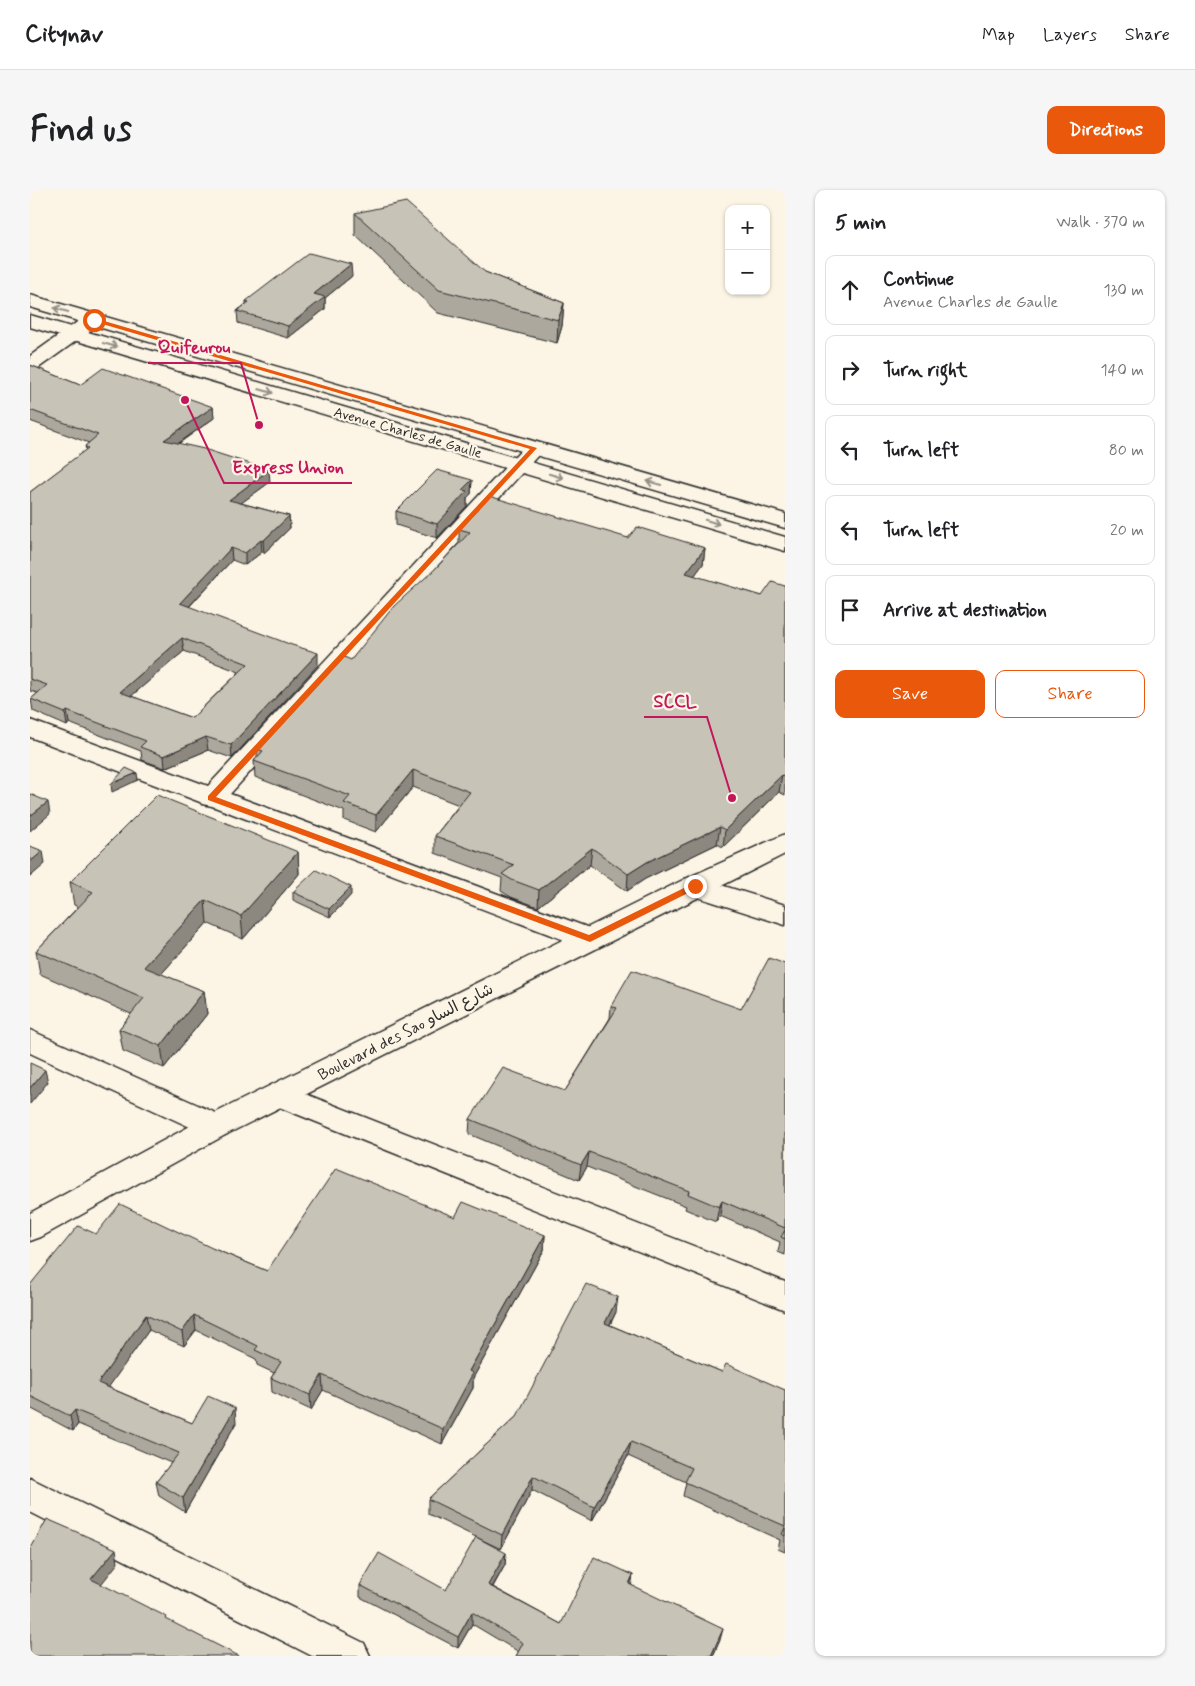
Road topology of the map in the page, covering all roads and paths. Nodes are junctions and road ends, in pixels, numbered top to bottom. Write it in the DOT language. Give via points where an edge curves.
graph roads {
  1 [pos="30,301"];
  2 [pos="94,320"];
  3 [pos="30,321"];
  4 [pos="73,334"];
  5 [pos="30,365"];
  6 [pos="534,448"];
  7 [pos="518,465"];
  8 [pos="785,521"];
  9 [pos="785,544"];
  10 [pos="30,728"];
  11 [pos="211,798"];
  12 [pos="785,843"];
  13 [pos="695,886"];
  14 [pos="785,915"];
  15 [pos="590,939"];
  16 [pos="30,1041"];
  17 [pos="280,1095"];
  18 [pos="216,1126"];
  19 [pos="30,1228"];
  20 [pos="785,1296"];
  21 [pos="30,1494"];
  22 [pos="351,1656"];
  2 -- 1 [label="street, Avenue Charles de Gaulle, one-way"];
  2 -- 4 [label="street"];
  2 -- 6 [label="street, Avenue Charles de Gaulle"];
  3 -- 4 [label="street, Avenue Charles de Gaulle"];
  4 -- 5 [label="street"];
  4 -- 7 [label="street, Avenue Charles de Gaulle, one-way"];
  6 -- 7 [label="street"];
  8 -- 6 [label="street, Avenue Charles de Gaulle, one-way"];
  7 -- 9 [label="street, Avenue Charles de Gaulle, one-way"];
  7 -- 11 [label="street"];
  10 -- 11 [label="street"];
  11 -- 15 [label="street"];
  12 -- 13 [label="street, Boulevard des Sao شارع الساو"];
  13 -- 14 [label="street"];
  13 -- 15 [label="street, Boulevard des Sao شارع الساو"];
  15 -- 17 [label="street, Boulevard des Sao شارع الساو"];
  16 -- 18 [label="street"];
  17 -- 18 [label="street, Boulevard des Sao شارع الساو"];
  17 -- 20 [label="street"];
  18 -- 19 [label="street, Boulevard des Sao شارع الساو"];
  21 -- 22 [label="street"];
}
